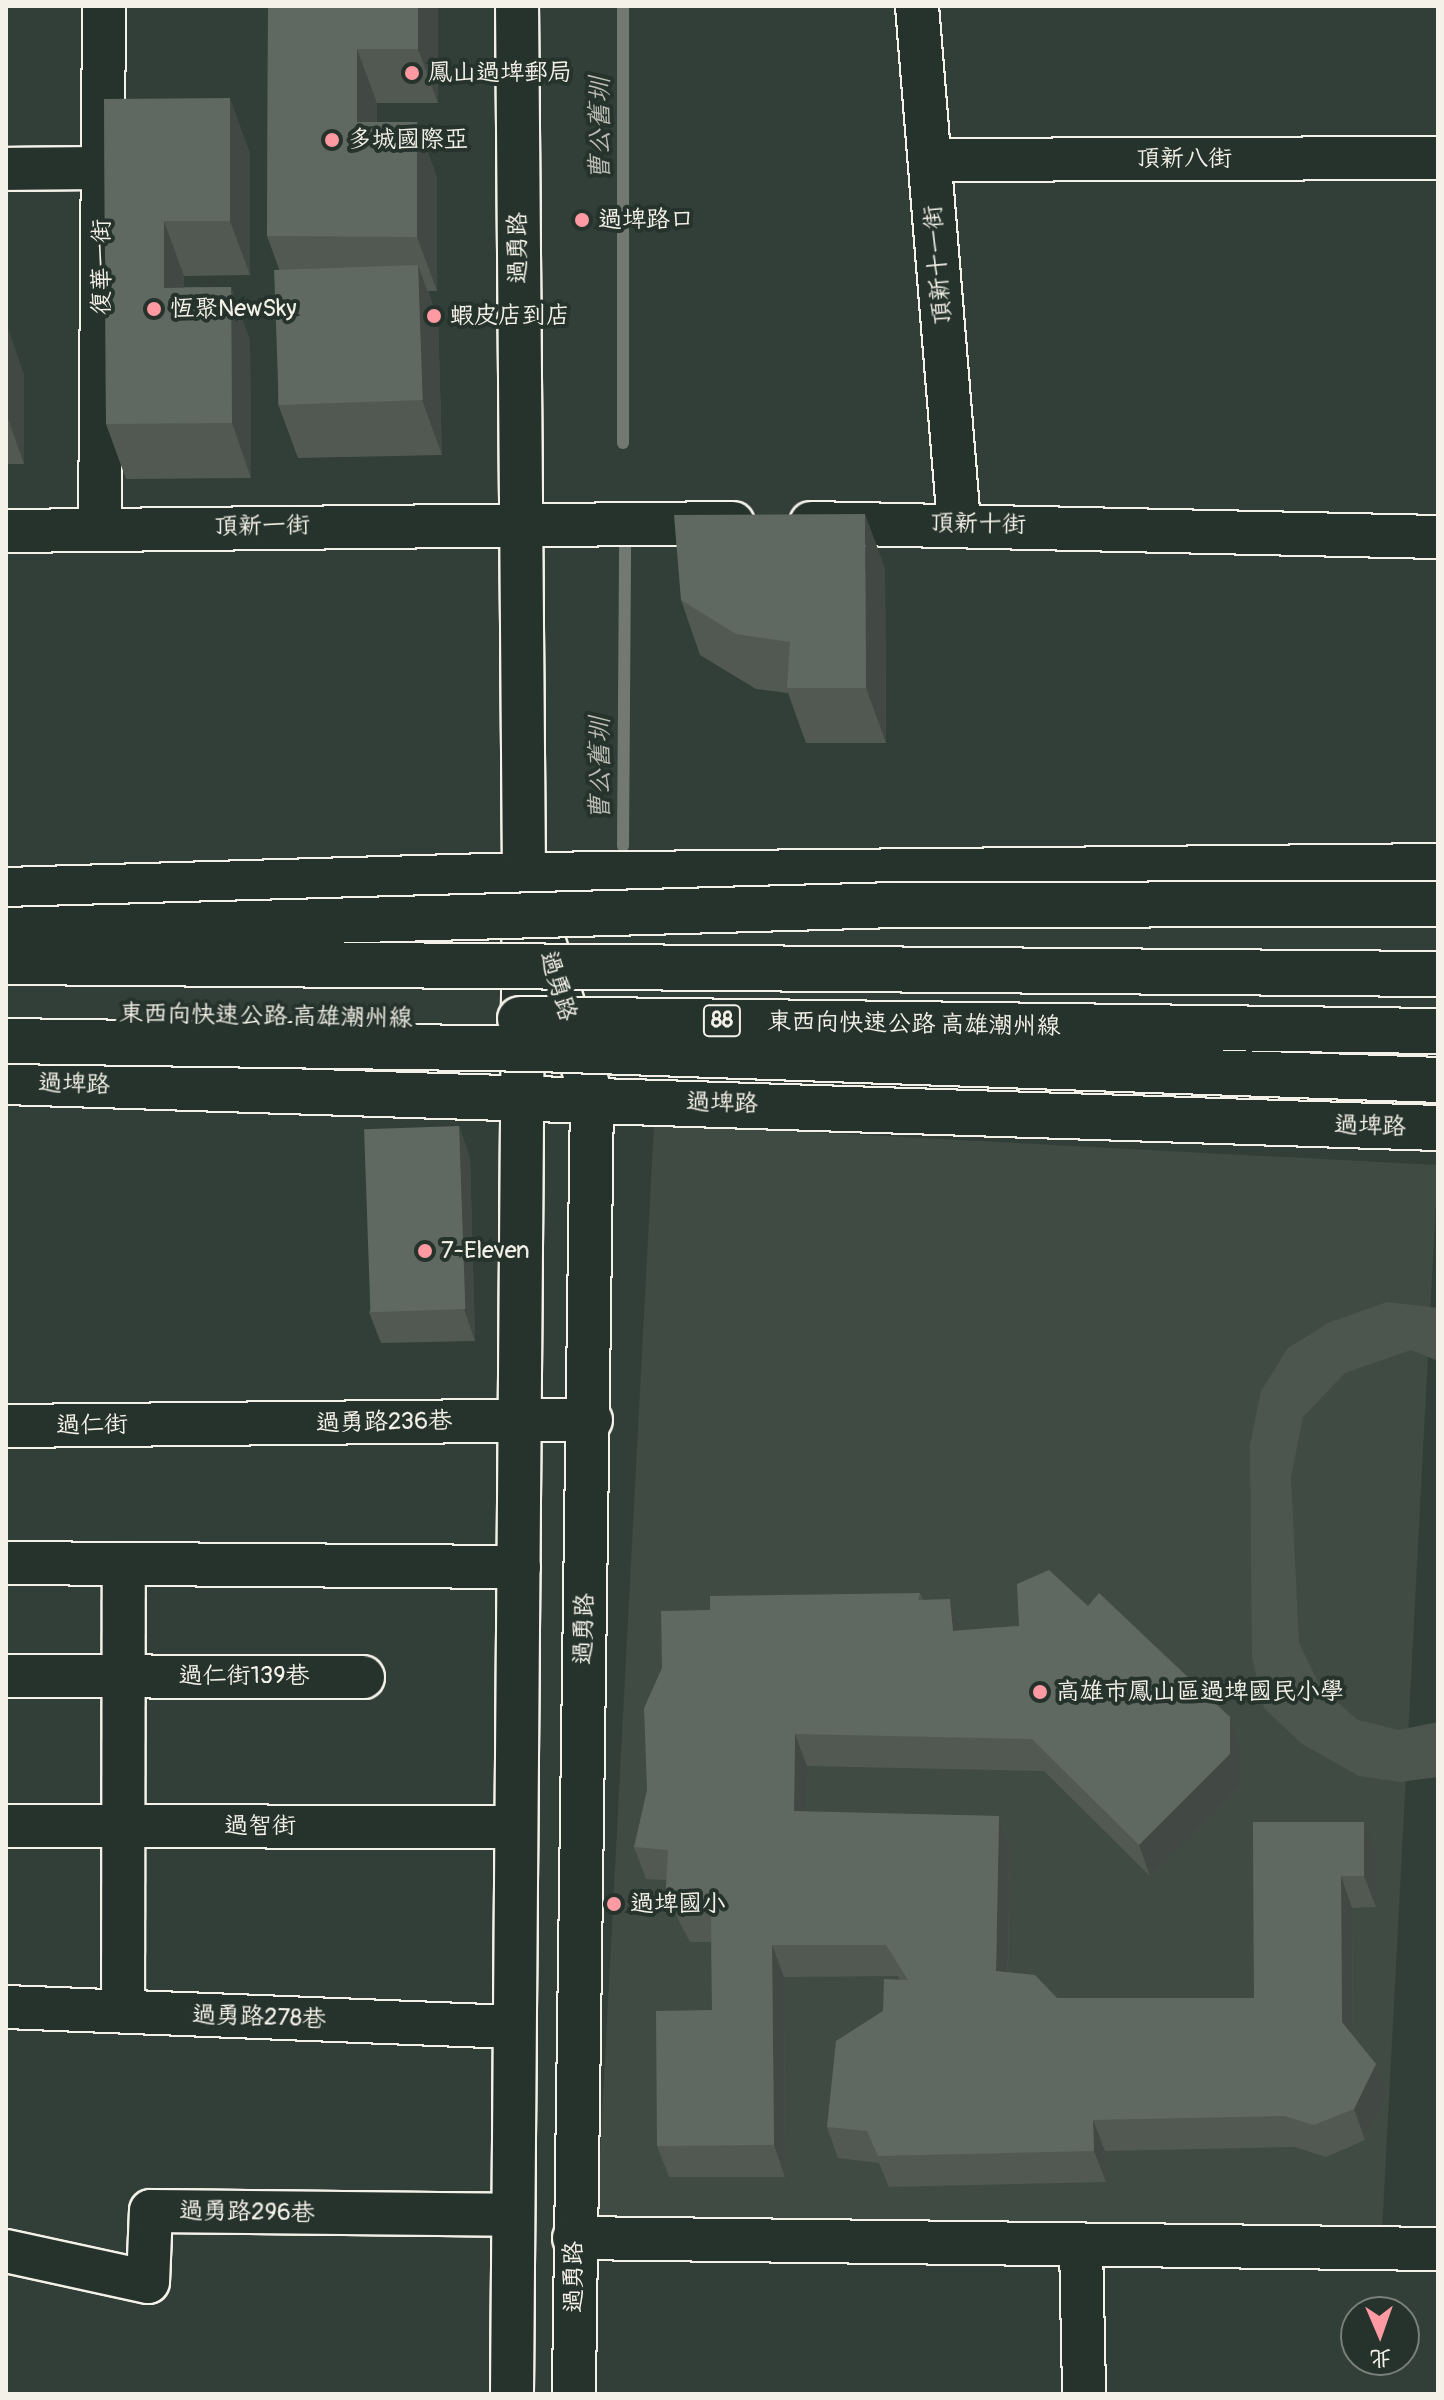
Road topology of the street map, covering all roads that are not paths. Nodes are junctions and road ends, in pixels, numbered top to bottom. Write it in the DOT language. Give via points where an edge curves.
graph roads {
  1 [pos="104,6"];
  2 [pos="517,6"];
  3 [pos="917,6"];
  4 [pos="1438,158"];
  5 [pos="930,160"];
  6 [pos="102,168"];
  7 [pos="6,169"];
  8 [pos="519,523"];
  9 [pos="959,523"];
  10 [pos="100,529"];
  11 [pos="6,531"];
  12 [pos="1438,537"];
  13 [pos="1438,866"];
  14 [pos="524,875"];
  15 [pos="6,890"];
  16 [pos="1438,904"];
  17 [pos="6,930"];
  18 [pos="6,962"];
  19 [pos="1438,974"];
  20 [pos="6,1016"];
  21 [pos="1438,1031"];
  22 [pos="6,1041"];
  23 [pos="1438,1080"];
  24 [pos="6,1082"];
  25 [pos="523,1096"];
  26 [pos="592,1098"];
  27 [pos="1438,1128"];
  28 [pos="591,1420"];
  29 [pos="521,1421"];
  30 [pos="178,1425"];
  31 [pos="6,1426"];
  32 [pos="6,1563"];
  33 [pos="124,1564"];
  34 [pos="519,1567"];
  35 [pos="6,1676"];
  36 [pos="125,1676"];
  37 [pos="363,1677"];
  38 [pos="6,1826"];
  39 [pos="126,1826"];
  40 [pos="513,1827"];
  41 [pos="6,2007"];
  42 [pos="123,2011"];
  43 [pos="513,2027"];
  44 [pos="512,2215"];
  45 [pos="574,2238"];
  46 [pos="1081,2246"];
  47 [pos="1438,2249"];
  48 [pos="6,2251"];
  49 [pos="512,2394"];
  50 [pos="574,2394"];
  51 [pos="1084,2394"];
  1 -- 6 [label="street, 復華一街"];
  2 -- 8 [label="street, 過勇路"];
  3 -- 5 [label="street, 頂新十一街"];
  4 -- 5 [label="street, 頂新八街"];
  5 -- 9 [label="street, 頂新十一街"];
  6 -- 7 [label="street"];
  6 -- 10 [label="street, 復華一街"];
  8 -- 9 [label="street, 頂新十街"];
  8 -- 10 [label="street, 頂新一街"];
  8 -- 14 [label="street, 過勇路"];
  9 -- 12 [label="street, 頂新十街"];
  10 -- 11 [label="street, 頂新一街"];
  13 -- 14 [label="main road"];
  14 -- 15 [label="main road"];
  14 -- 25 [label="street, 過勇路"];
  14 -- 26 [label="street, 過勇路"];
  16 -- 17 [label="main road, bridge" via="895,905"];
  18 -- 19 [label="main road, bridge"];
  20 -- 21 [label="main road, 東西向快速公路 高雄潮州線 / 88, bridge"];
  22 -- 23 [label="main road, bridge" via="539,1049"];
  24 -- 25 [label="main road, 過埤路"];
  25 -- 26 [label="main road, 過埤路"];
  25 -- 29 [label="street, 過勇路"];
  26 -- 27 [label="main road, 過埤路"];
  26 -- 28 [label="street, 過勇路"];
  28 -- 29 [label="street, 過勇路236巷"];
  28 -- 45 [label="street, 過勇路"];
  29 -- 30 [label="street, 過勇路236巷"];
  29 -- 34 [label="street, 過勇路"];
  30 -- 31 [label="street, 過仁街"];
  32 -- 33 [label="street"];
  33 -- 34 [label="street"];
  33 -- 36 [label="street"];
  34 -- 40 [label="street, 過勇路"];
  35 -- 36 [label="street, 過仁街139巷"];
  36 -- 37 [label="street, 過仁街139巷"];
  36 -- 39 [label="street"];
  38 -- 39 [label="street, 過智街"];
  39 -- 40 [label="street, 過智街"];
  39 -- 42 [label="street"];
  40 -- 43 [label="street, 過勇路"];
  41 -- 42 [label="street, 過勇路278巷"];
  42 -- 43 [label="street, 過勇路278巷"];
  43 -- 44 [label="street, 過勇路"];
  44 -- 48 [label="street, 過勇路296巷" via="151,2211 148,2282"];
  44 -- 49 [label="street, 過勇路"];
  45 -- 46 [label="street"];
  45 -- 50 [label="street, 過勇路"];
  46 -- 47 [label="street"];
  46 -- 51 [label="street"];
}
